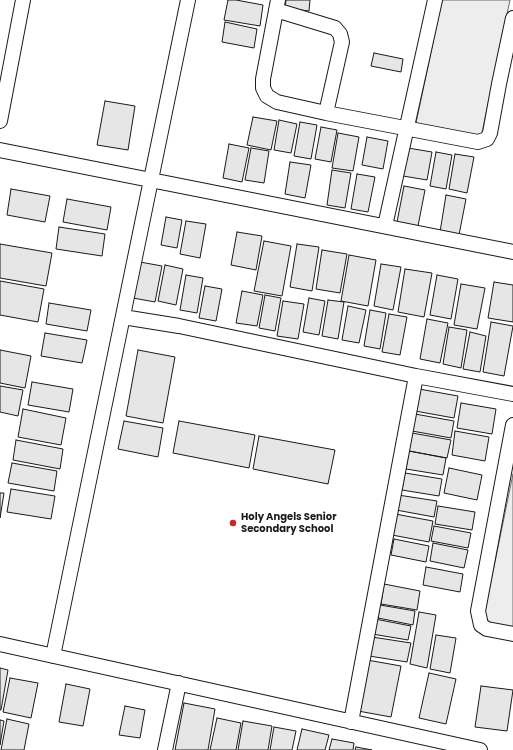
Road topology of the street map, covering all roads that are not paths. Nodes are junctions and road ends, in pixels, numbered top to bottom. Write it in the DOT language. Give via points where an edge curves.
graph roads {
  1 [pos="23,0"];
  2 [pos="188,0"];
  3 [pos="435,0"];
  4 [pos="277,5"];
  5 [pos="513,18"];
  6 [pos="326,113"];
  7 [pos="0,121"];
  8 [pos="407,128"];
  9 [pos="0,150"];
  10 [pos="151,180"];
  11 [pos="385,226"];
  12 [pos="513,252"];
  13 [pos="123,317"];
  14 [pos="416,376"];
  15 [pos="513,394"];
  16 [pos="513,424"];
  17 [pos="513,634"];
  18 [pos="0,644"];
  19 [pos="53,656"];
  20 [pos="179,684"];
  21 [pos="351,722"];
  22 [pos="165,750"];
  23 [pos="480,750"];
  1 -- 7 [label="street"];
  2 -- 10 [label="street"];
  3 -- 8 [label="street"];
  4 -- 6 [label="street" via="335,28 340,34 342,42"];
  4 -- 6 [label="street" via="263,88 267,96 277,102"];
  5 -- 8 [label="street" via="487,139 478,142"];
  6 -- 8 [label="street"];
  8 -- 11 [label="street"];
  9 -- 10 [label="street"];
  10 -- 11 [label="street"];
  10 -- 13 [label="street"];
  11 -- 12 [label="street"];
  13 -- 14 [label="street" via="179,326"];
  13 -- 19 [label="street"];
  14 -- 15 [label="street"];
  14 -- 21 [label="street"];
  16 -- 17 [label="street" via="478,611 481,625 487,630"];
  18 -- 19 [label="street"];
  19 -- 20 [label="street"];
  20 -- 21 [label="street"];
  20 -- 22 [label="street"];
  21 -- 23 [label="street"];
}
